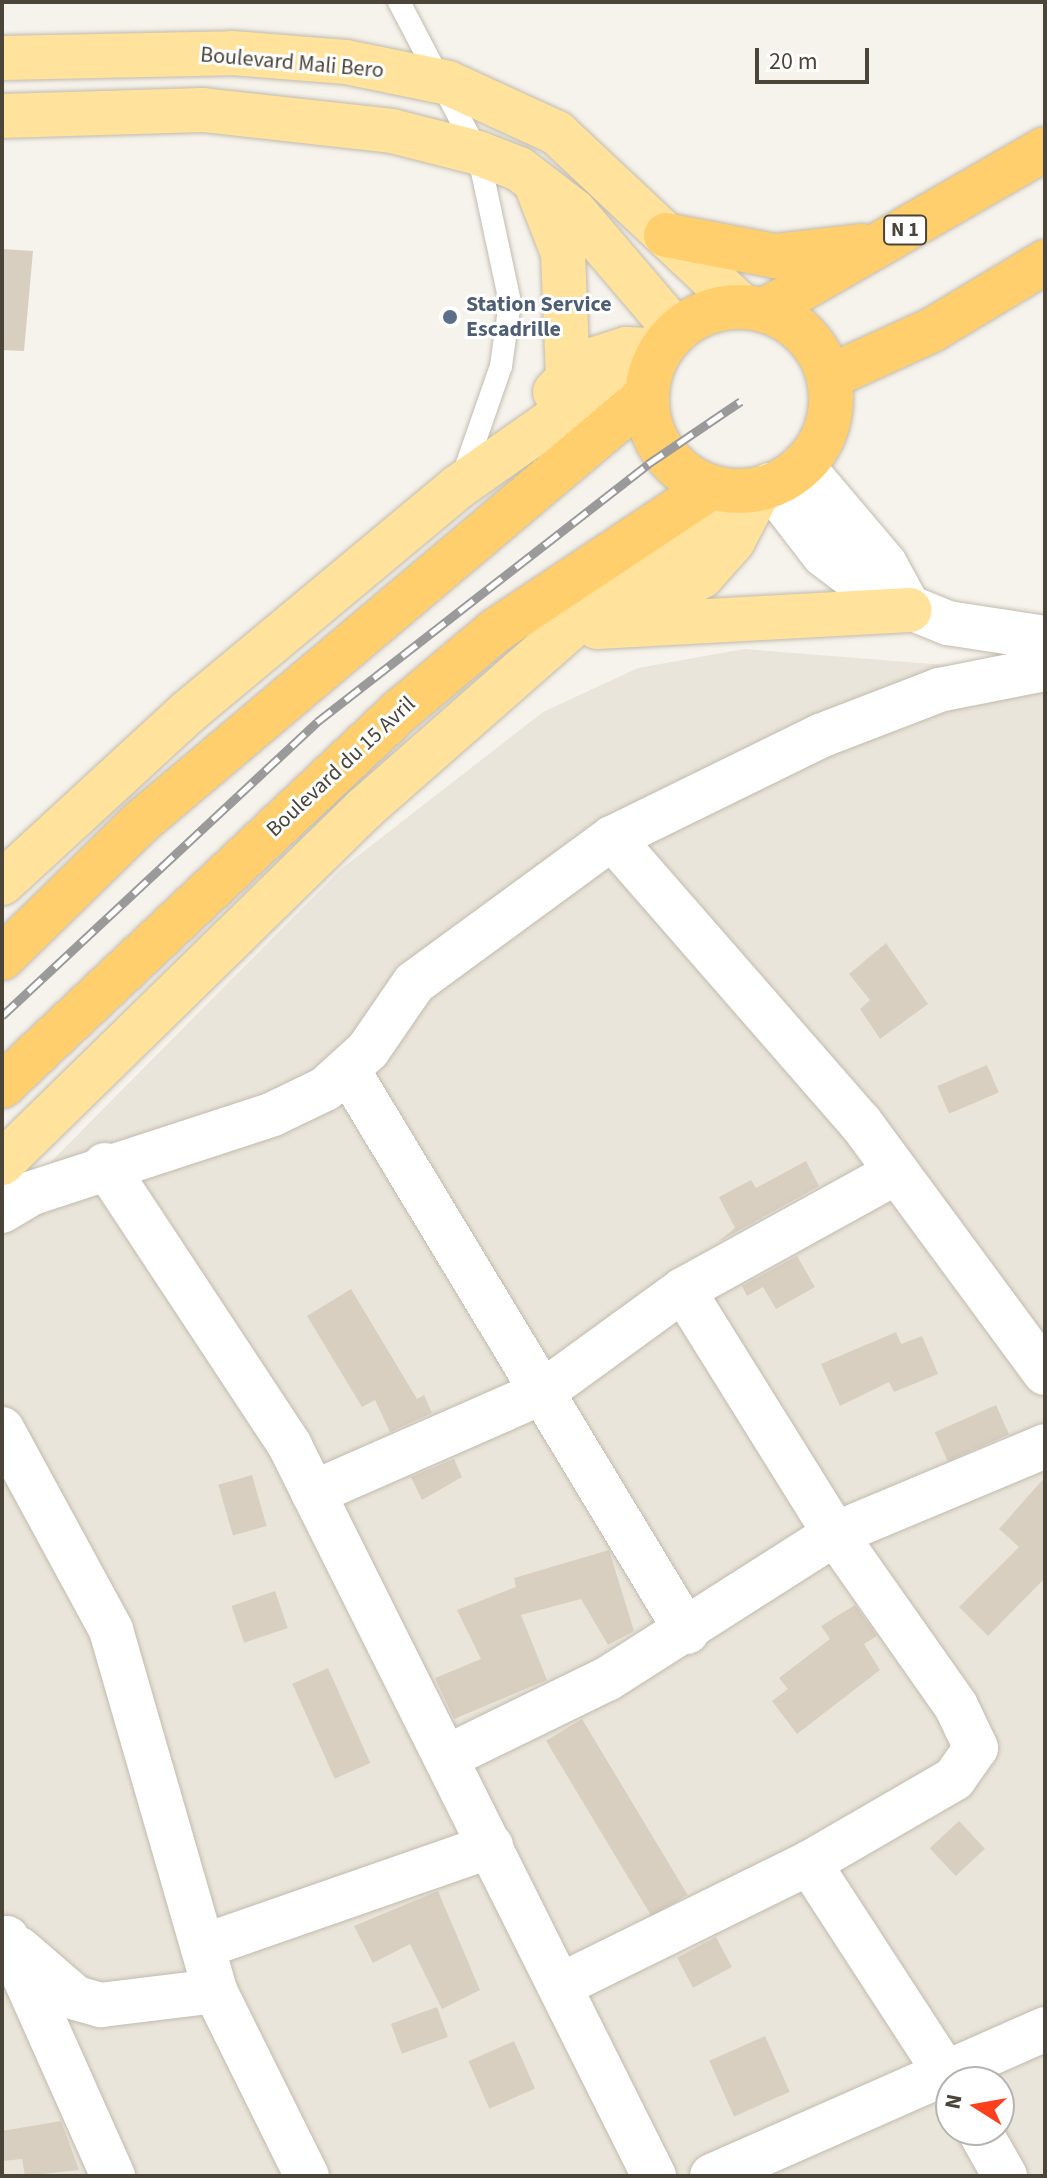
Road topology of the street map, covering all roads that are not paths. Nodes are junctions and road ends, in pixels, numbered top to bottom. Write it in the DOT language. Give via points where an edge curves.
graph roads {
  1 [pos="399,2"];
  2 [pos="2,58"];
  3 [pos="448,83"];
  4 [pos="2,116"];
  5 [pos="1045,149"];
  6 [pos="478,153"];
  7 [pos="533,180"];
  8 [pos="666,235"];
  9 [pos="883,243"];
  10 [pos="1045,262"];
  11 [pos="753,308"];
  12 [pos="658,362"];
  13 [pos="568,375"];
  14 [pos="829,377"];
  15 [pos="527,443"];
  16 [pos="756,484"];
  17 [pos="458,487"];
  18 [pos="910,610"];
  19 [pos="580,631"];
  20 [pos="1045,638"];
  21 [pos="1045,669"];
  22 [pos="612,838"];
  23 [pos="2,883"];
  24 [pos="2,958"];
  25 [pos="349,1072"];
  26 [pos="2,1086"];
  27 [pos="2,1163"];
  28 [pos="105,1165"];
  29 [pos="897,1172"];
  30 [pos="2,1211"];
  31 [pos="683,1290"];
  32 [pos="1045,1373"];
  33 [pos="541,1393"];
  34 [pos="2,1429"];
  35 [pos="1045,1446"];
  36 [pos="313,1493"];
  37 [pos="835,1534"];
  38 [pos="687,1632"];
  39 [pos="449,1756"];
  40 [pos="491,1846"];
  41 [pos="809,1863"];
  42 [pos="5,1936"];
  43 [pos="204,1946"];
  44 [pos="561,1985"];
  45 [pos="215,1991"];
  46 [pos="1045,2029"];
  47 [pos="942,2066"];
  48 [pos="975,2066"];
  49 [pos="935,2085"];
  50 [pos="988,2146"];
  51 [pos="107,2176"];
  52 [pos="113,2176"];
  53 [pos="307,2176"];
  54 [pos="654,2176"];
  55 [pos="712,2176"];
  56 [pos="1005,2176"];
  1 -- 3 [label="lane"];
  2 -- 3 [label="main road, Boulevard Mali Bero" via="232,53 346,62"];
  3 -- 6 [label="lane"];
  3 -- 8 [label="main road, Boulevard Mali Bero" via="557,133"];
  4 -- 6 [label="main road" via="203,110 392,131"];
  5 -- 9 [label="highway, N 1"];
  6 -- 7 [label="main road"];
  6 -- 17 [label="lane" via="510,302 501,366"];
  7 -- 12 [label="main road" via="574,211"];
  7 -- 13 [label="main road" via="563,253"];
  8 -- 9 [label="highway" via="775,256"];
  8 -- 11 [label="main road, Boulevard Mali Bero"];
  9 -- 11 [label="highway, N 1"];
  10 -- 14 [label="highway" via="932,330"];
  11 -- 12 [label="highway" via="695,317"];
  11 -- 14 [label="highway" via="805,335"];
  12 -- 13 [label="main road" via="614,351"];
  12 -- 15 [label="main road" via="584,402"];
  12 -- 16 [label="highway" via="665,453"];
  12 -- 24 [label="highway" via="142,821"];
  13 -- 15 [label="main road"];
  14 -- 16 [label="highway" via="827,425"];
  15 -- 17 [label="main road"];
  16 -- 18 [label="street" via="849,577"];
  16 -- 19 [label="main road"];
  16 -- 26 [label="highway, Boulevard du 15 Avril" via="483,641 171,920"];
  17 -- 23 [label="main road" via="188,712"];
  18 -- 19 [label="main road"];
  18 -- 20 [label="street"];
  19 -- 27 [label="main road" via="365,808"];
  21 -- 22 [label="street" via="939,690 820,736"];
  22 -- 25 [label="street" via="414,983"];
  22 -- 29 [label="street"];
  25 -- 28 [label="street" via="273,1114"];
  25 -- 33 [label="street"];
  28 -- 30 [label="street"];
  28 -- 36 [label="street" via="290,1446"];
  29 -- 31 [label="street"];
  29 -- 32 [label="street"];
  31 -- 33 [label="street"];
  31 -- 37 [label="street"];
  33 -- 36 [label="street"];
  33 -- 38 [label="street"];
  34 -- 43 [label="street" via="111,1630"];
  35 -- 37 [label="street"];
  36 -- 39 [label="street"];
  37 -- 38 [label="street"];
  37 -- 41 [label="street" via="956,1706 976,1748 954,1779"];
  38 -- 39 [label="street"];
  39 -- 40 [label="street"];
  40 -- 43 [label="street"];
  40 -- 44 [label="street"];
  41 -- 44 [label="street"];
  41 -- 47 [label="street"];
  42 -- 45 [label="street" via="76,1998 101,2005"];
  42 -- 52 [label="street"];
  43 -- 45 [label="street"];
  44 -- 54 [label="street"];
  45 -- 53 [label="street"];
  46 -- 48 [label="street"];
  49 -- 55 [label="street"];
  50 -- 56 [label="street"];
  51 -- 52 [label="street"];
}
